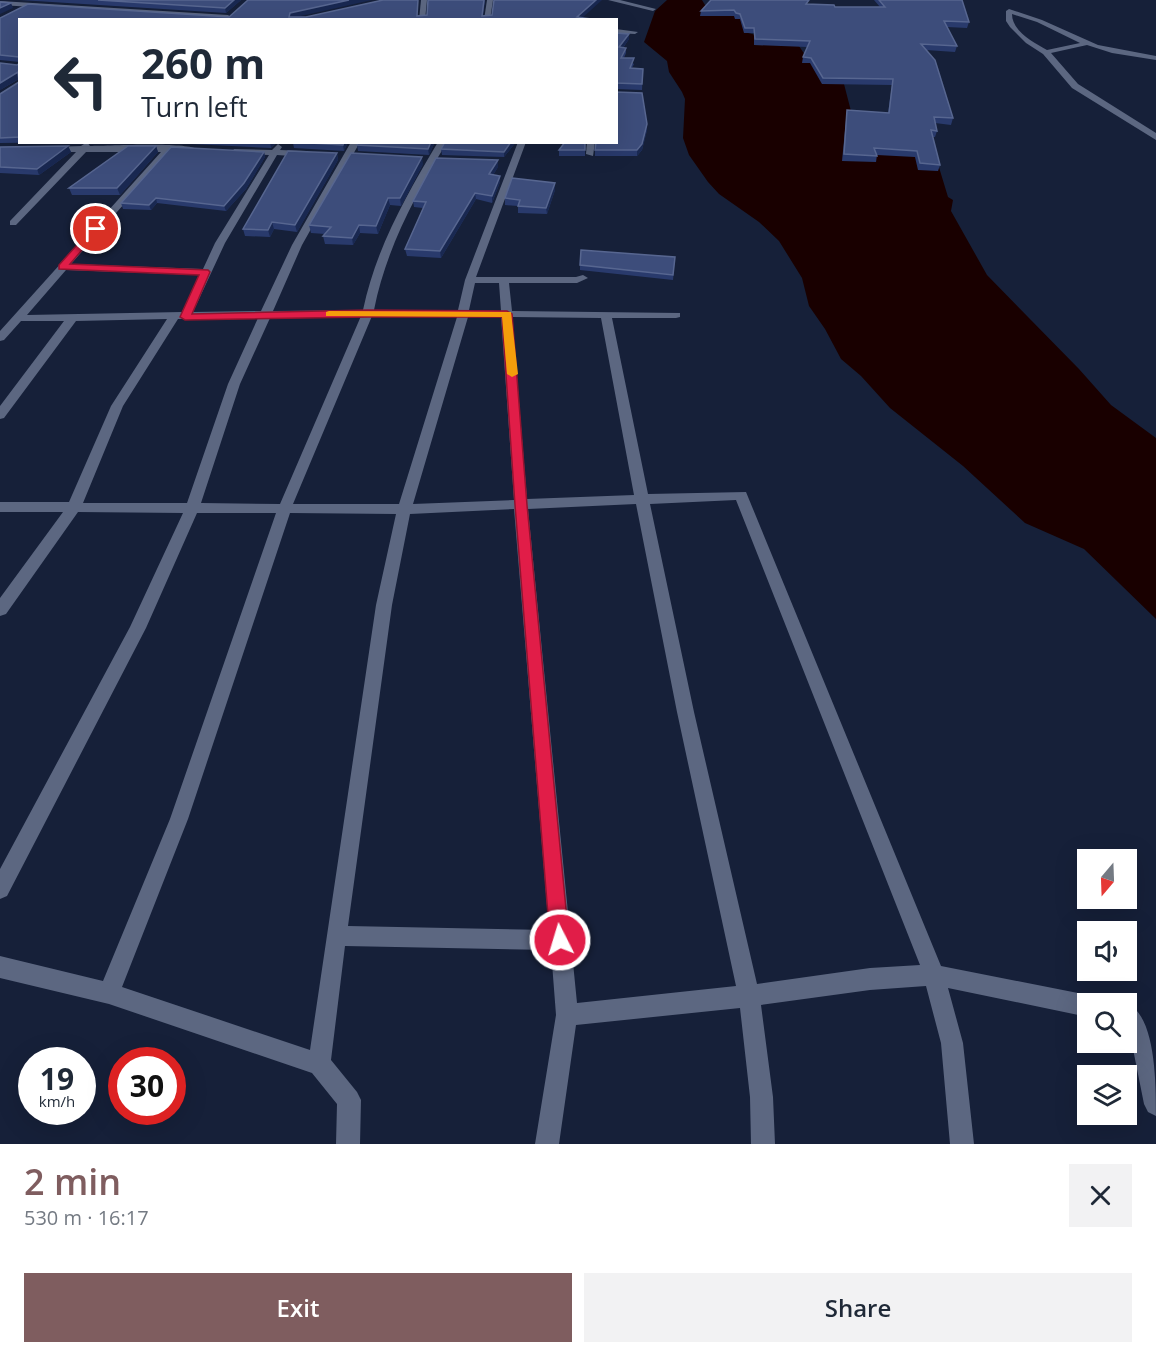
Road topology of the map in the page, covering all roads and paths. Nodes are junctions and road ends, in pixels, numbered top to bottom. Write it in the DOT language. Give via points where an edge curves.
graph roads {
  1 [pos="39,0"];
  2 [pos="392,0"];
  3 [pos="424,0"];
  4 [pos="490,0"];
  5 [pos="610,0"];
  6 [pos="378,1"];
  7 [pos="0,3"];
  8 [pos="30,4"];
  9 [pos="652,9"];
  10 [pos="126,10"];
  11 [pos="237,10"];
  12 [pos="374,11"];
  13 [pos="10,15"];
  14 [pos="116,18"];
  15 [pos="227,18"];
  16 [pos="305,18"];
  17 [pos="422,18"];
  18 [pos="487,18"];
  19 [pos="618,31"];
  20 [pos="634,32"];
  21 [pos="1088,43"];
  22 [pos="1046,52"];
  23 [pos="1156,58"];
  24 [pos="1156,138"];
  25 [pos="280,144"];
  26 [pos="442,144"];
  27 [pos="521,144"];
  28 [pos="591,144"];
  29 [pos="86,146"];
  30 [pos="35,148"];
  31 [pos="169,148"];
  32 [pos="198,149"];
  33 [pos="230,150"];
  34 [pos="273,152"];
  35 [pos="352,152"];
  36 [pos="317,154"];
  37 [pos="590,154"];
  38 [pos="501,162"];
  39 [pos="512,163"];
  40 [pos="13,223"];
  41 [pos="62,267"];
  42 [pos="205,272"];
  43 [pos="583,278"];
  44 [pos="470,280"];
  45 [pos="504,282"];
  46 [pos="368,314"];
  47 [pos="463,314"];
  48 [pos="507,314"];
  49 [pos="265,315"];
  50 [pos="606,315"];
  51 [pos="676,315"];
  52 [pos="179,317"];
  53 [pos="18,318"];
  54 [pos="71,319"];
  55 [pos="0,338"];
  56 [pos="0,415"];
  57 [pos="642,499"];
  58 [pos="521,505"];
  59 [pos="0,507"];
  60 [pos="285,507"];
  61 [pos="74,508"];
  62 [pos="192,509"];
  63 [pos="404,509"];
  64 [pos="0,610"];
  65 [pos="0,889"];
  66 [pos="336,936"];
  67 [pos="560,940"];
  68 [pos="0,967"];
  69 [pos="934,975"];
  70 [pos="109,993"];
  71 [pos="748,996"];
  72 [pos="1077,1004"];
  73 [pos="567,1015"];
  74 [pos="1137,1025"];
  75 [pos="319,1064"];
  76 [pos="1156,1104"];
  77 [pos="348,1144"];
  78 [pos="547,1144"];
  79 [pos="763,1144"];
  80 [pos="962,1144"];
  1 -- 8 [label="street"];
  2 -- 6 [label="street"];
  3 -- 17 [label="street"];
  4 -- 18 [label="street"];
  5 -- 9 [label="street"];
  6 -- 12 [label="street"];
  6 -- 16 [label="street"];
  7 -- 8 [label="street"];
  8 -- 10 [label="street"];
  8 -- 13 [label="street"];
  10 -- 14 [label="street"];
  10 -- 15 [label="street"];
  11 -- 15 [label="street"];
  19 -- 20 [label="street"];
  21 -- 22 [label="street"];
  21 -- 22 [label="street" via="1044,21 1009,11 1012,26"];
  21 -- 23 [label="street"];
  22 -- 24 [label="street" via="1075,86"];
  25 -- 34 [label="street"];
  26 -- 46 [label="street" via="395,226 373,284"];
  27 -- 39 [label="street"];
  28 -- 37 [label="street"];
  29 -- 30 [label="street"];
  29 -- 31 [label="street"];
  29 -- 40 [label="street"];
  31 -- 32 [label="street"];
  31 -- 41 [label="street"];
  33 -- 34 [label="street"];
  34 -- 36 [label="street"];
  34 -- 42 [label="street"];
  35 -- 49 [label="street" via="297,245"];
  38 -- 39 [label="street"];
  39 -- 44 [label="street"];
  41 -- 42 [label="street"];
  41 -- 53 [label="street"];
  42 -- 52 [label="street"];
  43 -- 45 [label="street"];
  44 -- 45 [label="street"];
  44 -- 47 [label="street"];
  45 -- 48 [label="street"];
  46 -- 47 [label="street"];
  46 -- 49 [label="street"];
  46 -- 60 [label="street"];
  47 -- 48 [label="street"];
  47 -- 63 [label="street"];
  48 -- 50 [label="street"];
  48 -- 58 [label="street"];
  49 -- 52 [label="street"];
  49 -- 62 [label="street" via="234,384"];
  50 -- 51 [label="street"];
  50 -- 57 [label="street"];
  52 -- 54 [label="street"];
  52 -- 61 [label="street" via="117,406"];
  53 -- 54 [label="street"];
  53 -- 55 [label="street"];
  54 -- 56 [label="street"];
  57 -- 58 [label="street"];
  57 -- 69 [label="street" via="741,495"];
  57 -- 71 [label="street"];
  58 -- 63 [label="street"];
  58 -- 67 [label="street"];
  59 -- 61 [label="street"];
  60 -- 62 [label="street"];
  60 -- 63 [label="street"];
  60 -- 70 [label="street" via="179,819"];
  61 -- 62 [label="street"];
  61 -- 64 [label="street"];
  62 -- 65 [label="street" via="138,628"];
  63 -- 66 [label="street" via="384,605"];
  66 -- 67 [label="street"];
  66 -- 75 [label="street"];
  67 -- 73 [label="street"];
  68 -- 70 [label="street"];
  69 -- 71 [label="street" via="870,979"];
  69 -- 72 [label="street"];
  69 -- 80 [label="street" via="952,1043"];
  70 -- 75 [label="street"];
  71 -- 73 [label="street"];
  71 -- 79 [label="street" via="758,1050"];
  73 -- 78 [label="street"];
  74 -- 76 [label="street"];
  75 -- 77 [label="street" via="349,1100"];
}
